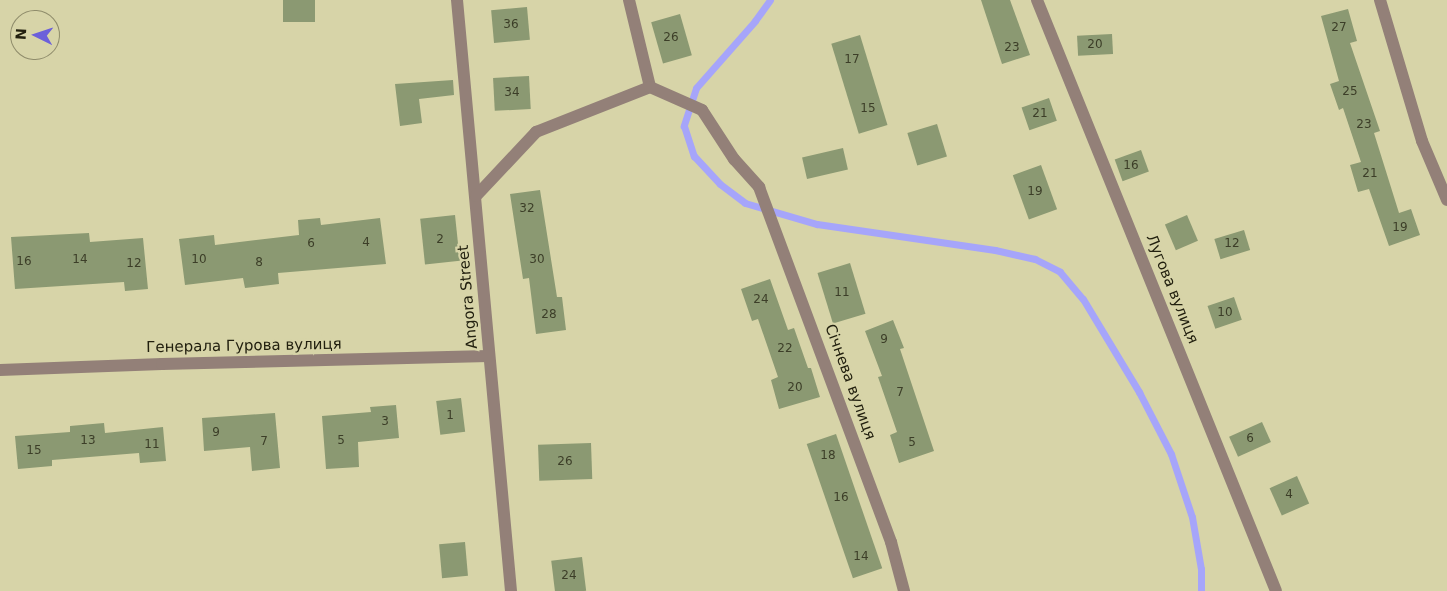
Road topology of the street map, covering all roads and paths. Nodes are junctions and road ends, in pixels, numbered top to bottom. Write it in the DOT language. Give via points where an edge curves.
graph roads {
  1 [pos="457,0"];
  2 [pos="630,0"];
  3 [pos="1037,0"];
  4 [pos="1380,0"];
  5 [pos="650,88"];
  6 [pos="476,196"];
  7 [pos="1447,200"];
  8 [pos="489,356"];
  9 [pos="0,370"];
  10 [pos="511,591"];
  11 [pos="904,591"];
  12 [pos="1276,591"];
  1 -- 6 [label="street, Angora Street"];
  2 -- 5 [label="street"];
  3 -- 12 [label="street, Лугова вулиця"];
  4 -- 7 [label="street" via="1422,141"];
  5 -- 6 [label="street" via="536,132"];
  5 -- 11 [label="street, Січнева вулиця" via="702,110 734,159 759,187 891,542"];
  6 -- 8 [label="street, Angora Street"];
  8 -- 9 [label="street, Генерала Гурова вулиця"];
  8 -- 10 [label="street, Angora Street"];
}
